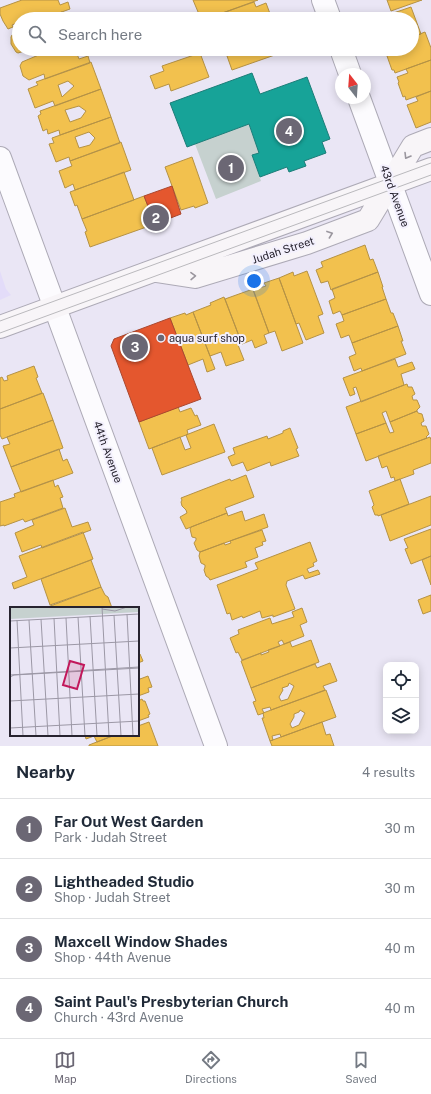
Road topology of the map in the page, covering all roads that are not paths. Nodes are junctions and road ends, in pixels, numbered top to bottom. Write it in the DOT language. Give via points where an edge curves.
graph roads {
  1 [pos="323,0"];
  2 [pos="327,12"];
  3 [pos="344,56"];
  4 [pos="348,68"];
  5 [pos="361,104"];
  6 [pos="431,139"];
  7 [pos="0,158"];
  8 [pos="431,169"];
  9 [pos="390,183"];
  10 [pos="431,294"];
  11 [pos="55,307"];
  12 [pos="0,327"];
  13 [pos="216,746"];
  1 -- 2 [label="street"];
  3 -- 4 [label="street"];
  5 -- 9 [label="street, 43rd Avenue"];
  6 -- 9 [label="street, one-way" via="412,146"];
  7 -- 11 [label="street, 44th Avenue"];
  8 -- 9 [label="street"];
  9 -- 10 [label="street, 43rd Avenue"];
  9 -- 11 [label="street"];
  11 -- 12 [label="street"];
  11 -- 13 [label="street, 44th Avenue"];
}
